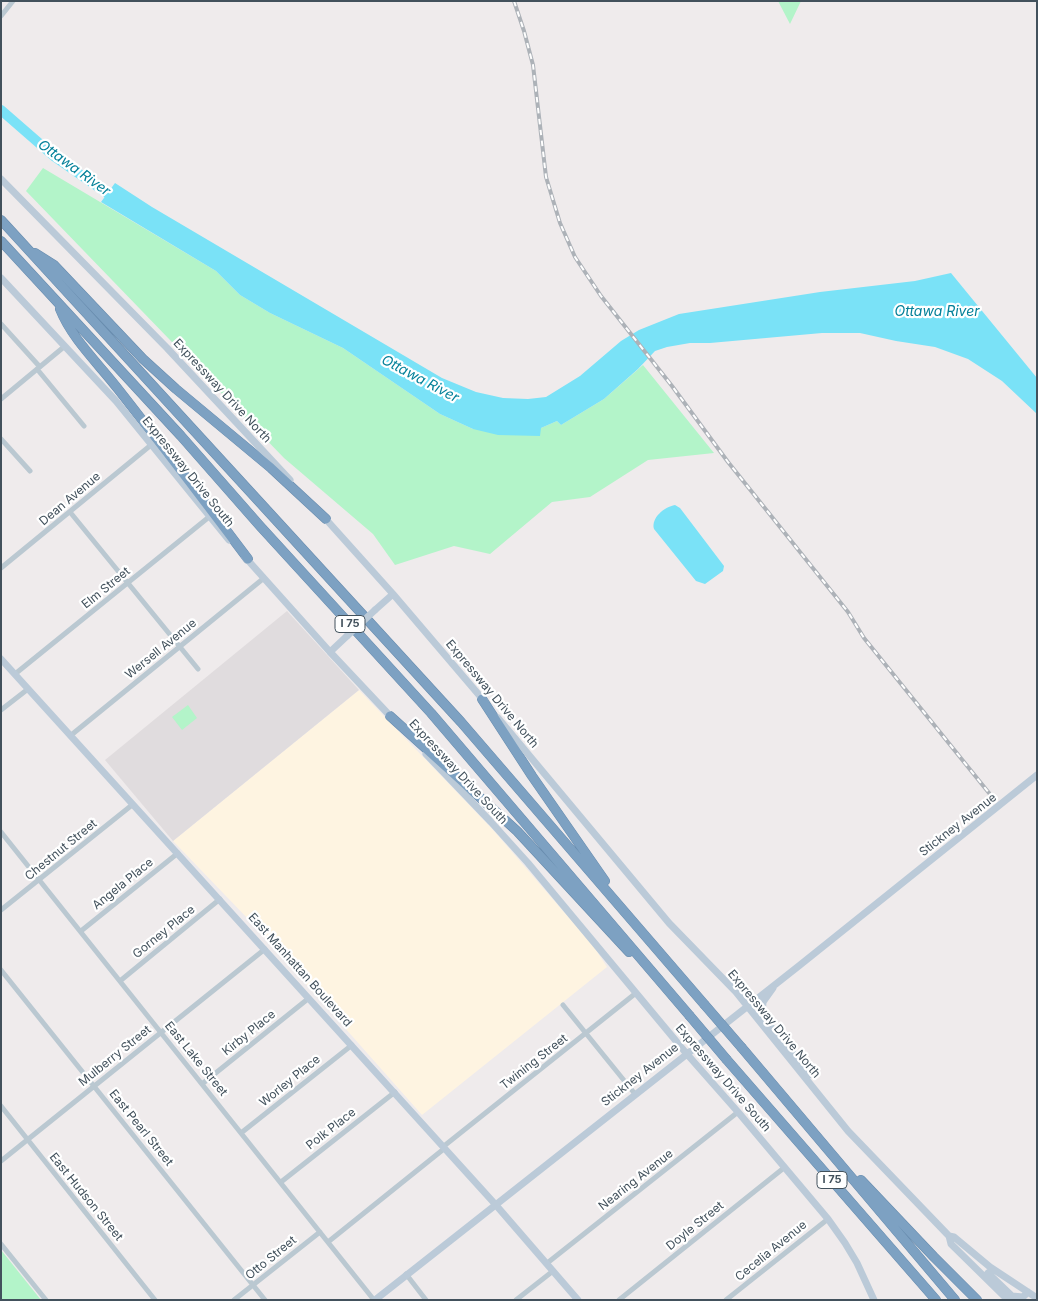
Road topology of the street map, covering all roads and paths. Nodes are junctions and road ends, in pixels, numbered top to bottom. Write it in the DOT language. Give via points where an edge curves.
graph roads {
  1 [pos="13,1"];
  2 [pos="1,16"];
  3 [pos="1,180"];
  4 [pos="1,220"];
  5 [pos="1,241"];
  6 [pos="26,247"];
  7 [pos="1,278"];
  8 [pos="58,304"];
  9 [pos="1,324"];
  10 [pos="66,346"];
  11 [pos="39,368"];
  12 [pos="1,399"];
  13 [pos="84,426"];
  14 [pos="1,439"];
  15 [pos="151,444"];
  16 [pos="30,470"];
  17 [pos="70,512"];
  18 [pos="209,517"];
  19 [pos="326,519"];
  20 [pos="248,559"];
  21 [pos="1,568"];
  22 [pos="264,578"];
  23 [pos="128,583"];
  24 [pos="393,594"];
  25 [pos="180,647"];
  26 [pos="330,652"];
  27 [pos="1,659"];
  28 [pos="198,670"];
  29 [pos="15,674"];
  30 [pos="28,689"];
  31 [pos="482,699"];
  32 [pos="1,710"];
  33 [pos="390,716"];
  34 [pos="70,736"];
  35 [pos="1037,775"];
  36 [pos="132,805"];
  37 [pos="1,832"];
  38 [pos="178,853"];
  39 [pos="40,880"];
  40 [pos="220,899"];
  41 [pos="1,910"];
  42 [pos="631,918"];
  43 [pos="81,931"];
  44 [pos="265,949"];
  45 [pos="1,970"];
  46 [pos="120,981"];
  47 [pos="779,981"];
  48 [pos="636,993"];
  49 [pos="309,998"];
  50 [pos="563,1005"];
  51 [pos="746,1006"];
  52 [pos="689,1015"];
  53 [pos="161,1032"];
  54 [pos="586,1033"];
  55 [pos="352,1045"];
  56 [pos="686,1053"];
  57 [pos="202,1084"];
  58 [pos="94,1086"];
  59 [pos="395,1092"];
  60 [pos="635,1094"];
  61 [pos="1,1106"];
  62 [pos="830,1110"];
  63 [pos="738,1112"];
  64 [pos="798,1114"];
  65 [pos="241,1133"];
  66 [pos="28,1140"];
  67 [pos="444,1147"];
  68 [pos="1,1161"];
  69 [pos="785,1167"];
  70 [pos="281,1182"];
  71 [pos="495,1204"];
  72 [pos="828,1219"];
  73 [pos="320,1232"];
  74 [pos="949,1236"];
  75 [pos="328,1242"];
  76 [pos="1,1244"];
  77 [pos="958,1250"];
  78 [pos="546,1264"];
  79 [pos="553,1271"];
  80 [pos="406,1274"];
  81 [pos="954,1278"];
  82 [pos="253,1285"];
  83 [pos="1028,1292"];
  84 [pos="1037,1298"];
  85 [pos="46,1300"];
  86 [pos="155,1300"];
  87 [pos="234,1300"];
  88 [pos="265,1300"];
  89 [pos="374,1300"];
  90 [pos="426,1300"];
  91 [pos="516,1300"];
  92 [pos="578,1300"];
  93 [pos="619,1300"];
  94 [pos="726,1300"];
  95 [pos="874,1300"];
  96 [pos="936,1300"];
  97 [pos="956,1300"];
  98 [pos="973,1300"];
  99 [pos="977,1300"];
  100 [pos="1008,1300"];
  1 -- 2 [label="street"];
  3 -- 19 [label="main road, Expressway Drive North" via="167,348"];
  4 -- 6 [label="highway, I 75"];
  5 -- 8 [label="highway, I 75"];
  6 -- 19 [label="highway" via="54,265 143,359 272,468"];
  6 -- 42 [label="highway, I 75" via="460,722"];
  7 -- 10 [label="main road, Expressway Drive South"];
  8 -- 20 [label="highway" via="67,325"];
  8 -- 52 [label="highway, I 75" via="431,713"];
  9 -- 11 [label="street"];
  10 -- 11 [label="street"];
  10 -- 15 [label="main road, Expressway Drive South"];
  11 -- 12 [label="street"];
  11 -- 13 [label="street"];
  14 -- 16 [label="street"];
  15 -- 17 [label="street, Dean Avenue"];
  15 -- 18 [label="main road, Expressway Drive South"];
  17 -- 21 [label="street, Dean Avenue"];
  17 -- 23 [label="street"];
  18 -- 20 [label="main road, Expressway Drive South"];
  18 -- 23 [label="street, Elm Street"];
  19 -- 24 [label="main road, Expressway Drive North"];
  20 -- 22 [label="main road, Expressway Drive South"];
  22 -- 25 [label="street, Wersell Avenue"];
  22 -- 26 [label="main road, Expressway Drive South"];
  23 -- 25 [label="street"];
  23 -- 29 [label="street, Elm Street"];
  24 -- 26 [label="main road, bridge"];
  24 -- 31 [label="main road, Expressway Drive North"];
  25 -- 28 [label="street"];
  25 -- 34 [label="street, Wersell Avenue"];
  26 -- 33 [label="main road, Expressway Drive South"];
  27 -- 29 [label="main road, East Manhattan Boulevard"];
  29 -- 30 [label="main road, East Manhattan Boulevard"];
  30 -- 32 [label="street"];
  30 -- 34 [label="main road, East Manhattan Boulevard"];
  31 -- 42 [label="highway"];
  31 -- 51 [label="main road, Expressway Drive North" via="669,923"];
  33 -- 48 [label="main road, Expressway Drive South" via="504,836"];
  33 -- 52 [label="highway" via="525,840"];
  34 -- 36 [label="main road, East Manhattan Boulevard"];
  35 -- 47 [label="main road, Stickney Avenue"];
  36 -- 38 [label="main road, East Manhattan Boulevard"];
  36 -- 39 [label="street, Chestnut Street"];
  37 -- 39 [label="street, East Lake Street"];
  38 -- 40 [label="main road, East Manhattan Boulevard"];
  38 -- 43 [label="street, Angela Place"];
  39 -- 41 [label="street, Chestnut Street"];
  39 -- 43 [label="street, East Lake Street"];
  40 -- 44 [label="main road, East Manhattan Boulevard"];
  40 -- 46 [label="street, Gorney Place"];
  42 -- 64 [label="highway, I 75, bridge"];
  43 -- 46 [label="street, East Lake Street"];
  44 -- 49 [label="main road, East Manhattan Boulevard"];
  44 -- 53 [label="street, Mulberry Street"];
  45 -- 58 [label="street, East Pearl Street"];
  46 -- 53 [label="street, East Lake Street"];
  47 -- 51 [label="main road, Stickney Avenue"];
  47 -- 62 [label="main road" via="763,1002 762,1016 801,1063"];
  48 -- 54 [label="street, Twining Street"];
  48 -- 56 [label="main road, Expressway Drive South"];
  49 -- 55 [label="main road, East Manhattan Boulevard"];
  49 -- 57 [label="street, Kirby Place"];
  50 -- 54 [label="street"];
  51 -- 56 [label="main road, Stickney Avenue"];
  51 -- 62 [label="main road, Expressway Drive North"];
  52 -- 96 [label="highway, I 75, bridge"];
  53 -- 57 [label="street, East Lake Street"];
  53 -- 58 [label="street, Mulberry Street"];
  54 -- 60 [label="street"];
  54 -- 67 [label="street, Twining Street"];
  55 -- 59 [label="main road, East Manhattan Boulevard"];
  55 -- 65 [label="street, Worley Place"];
  56 -- 60 [label="main road, Stickney Avenue"];
  56 -- 63 [label="main road, Expressway Drive South"];
  57 -- 65 [label="street, East Lake Street"];
  58 -- 66 [label="street, Mulberry Street"];
  58 -- 82 [label="street, East Pearl Street"];
  59 -- 67 [label="main road, East Manhattan Boulevard"];
  59 -- 70 [label="street, Polk Place"];
  60 -- 71 [label="main road, Stickney Avenue"];
  61 -- 66 [label="street, East Hudson Street"];
  62 -- 74 [label="main road, Expressway Drive North"];
  63 -- 69 [label="main road, Expressway Drive South"];
  63 -- 78 [label="street, Nearing Avenue"];
  64 -- 81 [label="highway"];
  64 -- 97 [label="highway, I 75"];
  65 -- 70 [label="street, East Lake Street"];
  66 -- 68 [label="street, Mulberry Street"];
  66 -- 86 [label="street, East Hudson Street"];
  67 -- 71 [label="main road, East Manhattan Boulevard"];
  67 -- 75 [label="street, Twining Street"];
  69 -- 72 [label="main road, Expressway Drive South"];
  69 -- 93 [label="street, Doyle Street"];
  70 -- 73 [label="street, East Lake Street"];
  71 -- 78 [label="main road, East Manhattan Boulevard"];
  71 -- 80 [label="main road, Stickney Avenue"];
  72 -- 94 [label="street, Cecelia Avenue"];
  72 -- 95 [label="main road, Expressway Drive South" via="857,1263"];
  73 -- 75 [label="street, East Lake Street"];
  73 -- 82 [label="street, Otto Street"];
  74 -- 77 [label="main road, Expressway Drive North" via="951,1244"];
  74 -- 83 [label="main road, Expressway Drive North"];
  75 -- 89 [label="street, East Lake Street"];
  76 -- 85 [label="street"];
  77 -- 83 [label="main road" via="1012,1296 1020,1298"];
  77 -- 100 [label="main road, Expressway Drive North"];
  78 -- 79 [label="main road, East Manhattan Boulevard"];
  79 -- 91 [label="street"];
  79 -- 92 [label="main road, East Manhattan Boulevard"];
  80 -- 89 [label="main road, Stickney Avenue"];
  80 -- 90 [label="street"];
  81 -- 98 [label="highway"];
  81 -- 99 [label="highway"];
  82 -- 87 [label="street, Otto Street"];
  82 -- 88 [label="street, East Pearl Street"];
  83 -- 84 [label="main road, Expressway Drive North"];
}
